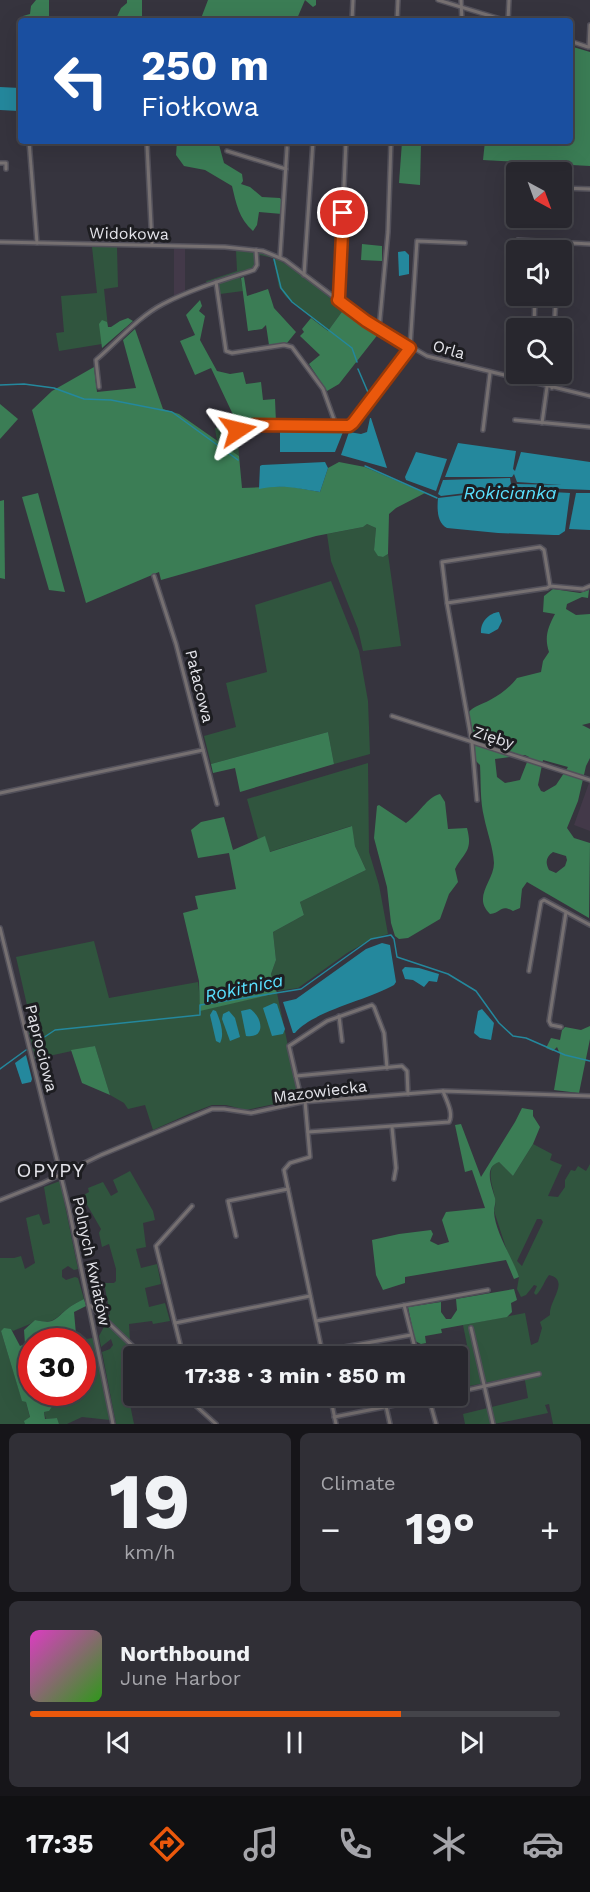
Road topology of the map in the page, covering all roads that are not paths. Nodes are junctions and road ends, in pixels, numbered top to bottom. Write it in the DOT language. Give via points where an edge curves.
graph roads {
  1 [pos="353,0"];
  2 [pos="398,0"];
  3 [pos="438,0"];
  4 [pos="461,0"];
  5 [pos="509,0"];
  6 [pos="462,8"];
  7 [pos="352,18"];
  8 [pos="397,18"];
  9 [pos="462,18"];
  10 [pos="497,18"];
  11 [pos="507,18"];
  12 [pos="590,25"];
  13 [pos="573,42"];
  14 [pos="589,48"];
  15 [pos="29,144"];
  16 [pos="313,144"];
  17 [pos="346,144"];
  18 [pos="391,144"];
  19 [pos="147,145"];
  20 [pos="287,148"];
  21 [pos="227,151"];
  22 [pos="0,163"];
  23 [pos="6,169"];
  24 [pos="286,169"];
  25 [pos="572,188"];
  26 [pos="590,189"];
  27 [pos="0,242"];
  28 [pos="37,243"];
  29 [pos="465,243"];
  30 [pos="572,243"];
  31 [pos="590,244"];
  32 [pos="152,245"];
  33 [pos="256,250"];
  34 [pos="280,257"];
  35 [pos="304,275"];
  36 [pos="216,282"];
  37 [pos="338,300"];
  38 [pos="379,329"];
  39 [pos="410,348"];
  40 [pos="490,372"];
  41 [pos="550,384"];
  42 [pos="99,387"];
  43 [pos="550,387"];
  44 [pos="590,396"];
  45 [pos="516,420"];
  46 [pos="542,423"];
  47 [pos="336,425"];
  48 [pos="590,427"];
  49 [pos="238,430"];
  50 [pos="483,430"];
  51 [pos="154,576"];
  52 [pos="550,586"];
  53 [pos="590,586"];
  54 [pos="447,603"];
  55 [pos="392,716"];
  56 [pos="472,743"];
  57 [pos="203,750"];
  58 [pos="590,780"];
  59 [pos="0,793"];
  60 [pos="477,800"];
  61 [pos="217,804"];
  62 [pos="566,912"];
  63 [pos="590,925"];
  64 [pos="0,928"];
  65 [pos="5,950"];
  66 [pos="0,951"];
  67 [pos="529,971"];
  68 [pos="339,1016"];
  69 [pos="561,1027"];
  70 [pos="342,1041"];
  71 [pos="387,1068"];
  72 [pos="296,1076"];
  73 [pos="443,1091"];
  74 [pos="408,1094"];
  75 [pos="590,1096"];
  76 [pos="304,1102"];
  77 [pos="392,1127"];
  78 [pos="308,1132"];
  79 [pos="60,1174"];
  80 [pos="394,1179"];
  81 [pos="289,1189"];
  82 [pos="0,1200"];
  83 [pos="192,1206"];
  84 [pos="236,1236"];
  85 [pos="488,1290"];
  86 [pos="310,1296"];
  87 [pos="89,1304"];
  88 [pos="404,1305"];
  89 [pos="315,1321"];
  90 [pos="174,1323"];
  91 [pos="471,1329"];
  92 [pos="411,1335"];
  93 [pos="133,1346"];
  94 [pos="180,1346"];
  95 [pos="321,1346"];
  96 [pos="360,1346"];
  97 [pos="414,1346"];
  98 [pos="539,1374"];
  99 [pos="485,1386"];
  100 [pos="468,1390"];
  101 [pos="196,1406"];
  102 [pos="332,1406"];
  103 [pos="390,1406"];
  104 [pos="431,1406"];
  105 [pos="386,1407"];
  106 [pos="334,1417"];
  107 [pos="113,1424"];
  108 [pos="216,1424"];
  109 [pos="336,1424"];
  110 [pos="390,1424"];
  111 [pos="436,1424"];
  112 [pos="493,1424"];
  1 -- 7 [label="street"];
  2 -- 8 [label="street"];
  3 -- 6 [label="street"];
  4 -- 6 [label="street"];
  5 -- 11 [label="street"];
  6 -- 9 [label="street"];
  6 -- 10 [label="street"];
  12 -- 14 [label="street"];
  13 -- 14 [label="street"];
  15 -- 28 [label="street"];
  16 -- 35 [label="street"];
  17 -- 37 [label="street"];
  18 -- 38 [label="street"];
  19 -- 32 [label="street"];
  20 -- 24 [label="street"];
  21 -- 24 [label="street"];
  22 -- 23 [label="street" via="6,163"];
  24 -- 34 [label="street"];
  25 -- 26 [label="street"];
  27 -- 28 [label="street, Widokowa"];
  28 -- 32 [label="street, Widokowa"];
  29 -- 39 [label="street" via="417,241"];
  30 -- 31 [label="street"];
  32 -- 33 [label="street, Widokowa"];
  33 -- 34 [label="street, Orla"];
  33 -- 36 [label="street" via="254,270"];
  34 -- 35 [label="street, Orla"];
  35 -- 37 [label="street, Orla"];
  36 -- 42 [label="street" via="162,305 96,360"];
  36 -- 47 [label="street" via="226,351 292,347 323,389"];
  37 -- 38 [label="street, Orla"];
  38 -- 39 [label="street, Orla"];
  39 -- 40 [label="street, Orla" via="435,359"];
  39 -- 47 [label="street" via="353,423"];
  40 -- 43 [label="street, Orla"];
  40 -- 50 [label="street"];
  41 -- 43 [label="street"];
  43 -- 44 [label="street, Orla"];
  43 -- 46 [label="street"];
  45 -- 46 [label="street"];
  46 -- 48 [label="street"];
  47 -- 49 [label="street" via="254,425"];
  51 -- 57 [label="street, Pałacowa"];
  52 -- 53 [label="street"];
  52 -- 54 [label="street"];
  52 -- 54 [label="street" via="544,550 540,547 442,562"];
  54 -- 56 [label="street"];
  55 -- 56 [label="street, Zięby"];
  56 -- 58 [label="street, Zięby"];
  56 -- 60 [label="street"];
  57 -- 59 [label="street"];
  57 -- 61 [label="street, Pałacowa"];
  62 -- 63 [label="street"];
  62 -- 67 [label="street" via="541,902"];
  62 -- 69 [label="street" via="549,1022"];
  64 -- 65 [label="street, Paprociowa"];
  65 -- 66 [label="street"];
  65 -- 79 [label="street, Paprociowa"];
  68 -- 70 [label="street"];
  68 -- 71 [label="street" via="374,1007 384,1034"];
  68 -- 72 [label="street" via="290,1046"];
  71 -- 72 [label="street"];
  71 -- 74 [label="street" via="406,1068"];
  72 -- 76 [label="street"];
  73 -- 74 [label="street, Mazowiecka"];
  73 -- 75 [label="street, Mazowiecka"];
  73 -- 77 [label="street" via="449,1122"];
  74 -- 76 [label="street, Mazowiecka"];
  76 -- 78 [label="street"];
  76 -- 79 [label="street, Mazowiecka" via="251,1113 208,1110"];
  77 -- 78 [label="street"];
  77 -- 80 [label="street"];
  78 -- 81 [label="street" via="310,1157 290,1163 284,1170"];
  79 -- 82 [label="street, Mazowiecka"];
  79 -- 87 [label="street, Polnych Kwiatów"];
  81 -- 84 [label="street" via="228,1201"];
  81 -- 86 [label="street"];
  83 -- 90 [label="street" via="156,1246"];
  85 -- 88 [label="street"];
  86 -- 89 [label="street"];
  86 -- 90 [label="street"];
  87 -- 93 [label="street"];
  87 -- 107 [label="street, Polnych Kwiatów"];
  88 -- 89 [label="street"];
  88 -- 92 [label="street"];
  89 -- 95 [label="street"];
  90 -- 94 [label="street"];
  91 -- 99 [label="street"];
  92 -- 96 [label="street"];
  92 -- 97 [label="street"];
  98 -- 99 [label="street"];
  99 -- 100 [label="street"];
  99 -- 112 [label="street"];
  101 -- 108 [label="street"];
  102 -- 106 [label="street"];
  103 -- 105 [label="street"];
  104 -- 111 [label="street"];
  105 -- 106 [label="street"];
  105 -- 110 [label="street"];
  106 -- 109 [label="street"];
}
